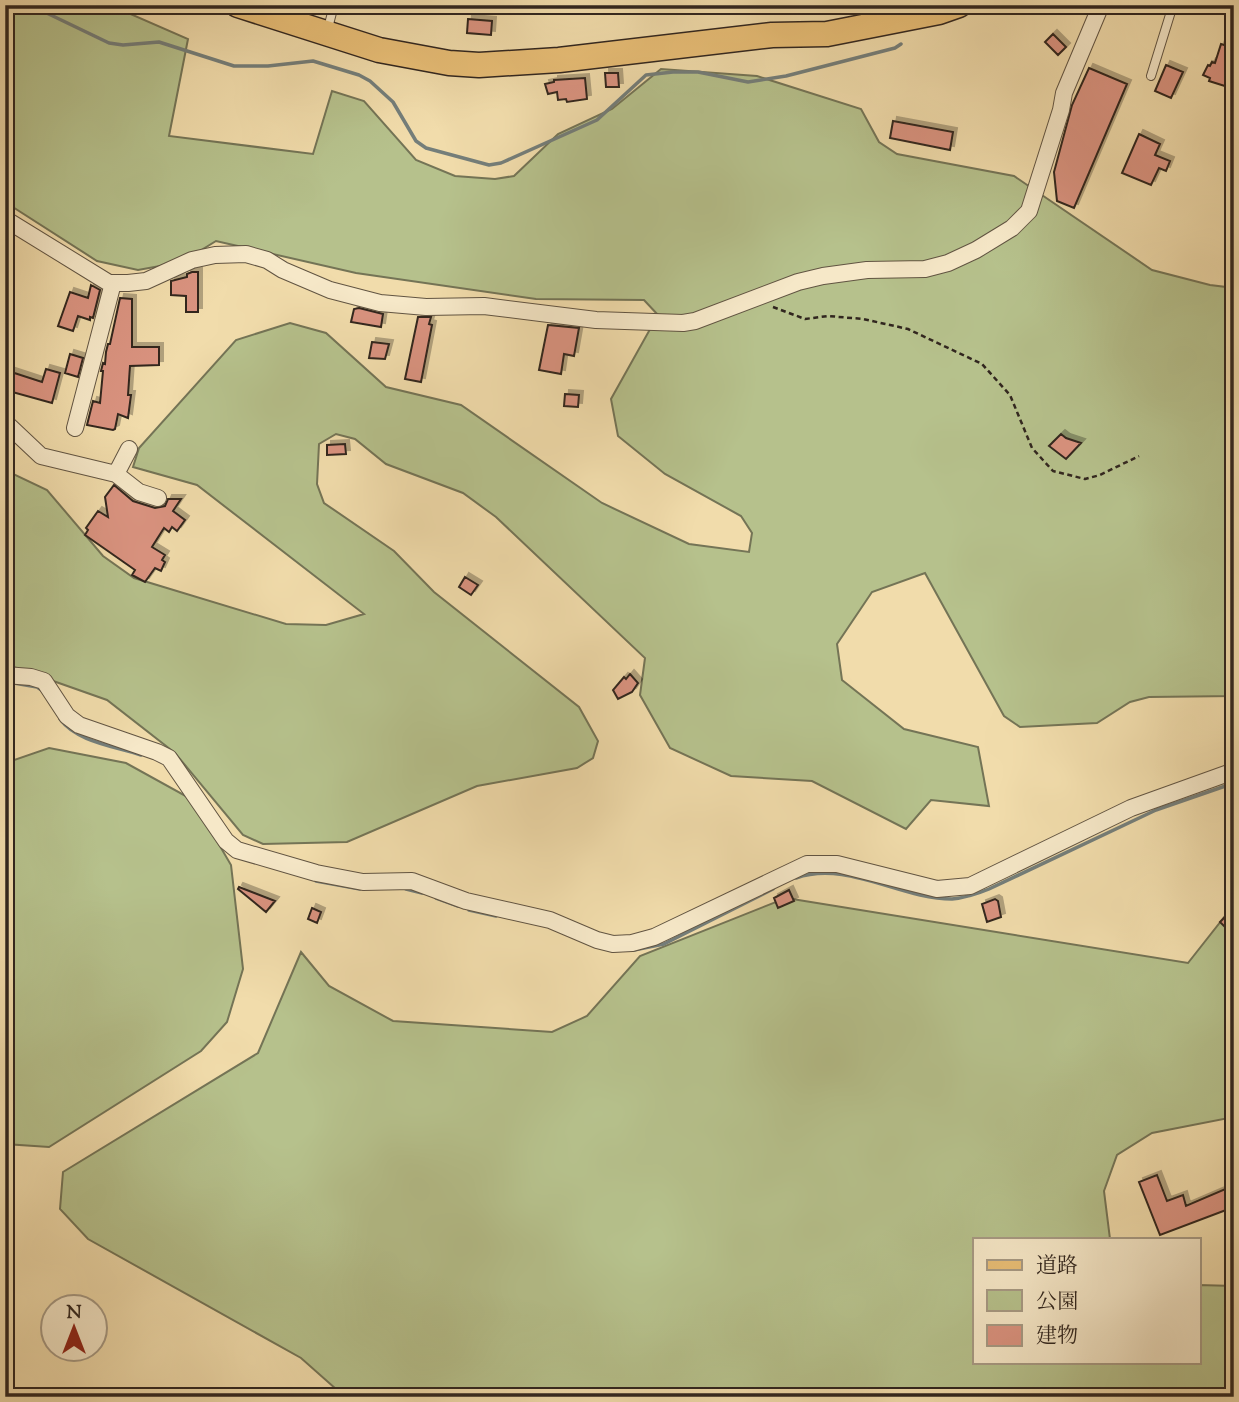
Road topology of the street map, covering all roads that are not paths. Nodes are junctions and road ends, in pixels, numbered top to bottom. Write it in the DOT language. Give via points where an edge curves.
graph roads {
  1 [pos="238,5"];
  2 [pos="334,5"];
  3 [pos="959,5"];
  4 [pos="1101,5"];
  5 [pos="1173,5"];
  6 [pos="326,35"];
  7 [pos="1151,76"];
  8 [pos="5,219"];
  9 [pos="113,283"];
  10 [pos="5,422"];
  11 [pos="75,428"];
  12 [pos="129,449"];
  13 [pos="116,474"];
  14 [pos="158,498"];
  15 [pos="5,675"];
  16 [pos="1234,771"];
  1 -- 6 [label="main road"];
  2 -- 6 [label="lane"];
  3 -- 6 [label="main road" via="827,34 772,34 520,64 449,63"];
  4 -- 9 [label="street" via="1064,93 1029,211 976,250 948,263 925,269 823,276 683,323 596,320 484,306 405,306 355,298 246,254 215,255 146,281"];
  5 -- 7 [label="lane"];
  8 -- 9 [label="street"];
  9 -- 11 [label="street"];
  10 -- 13 [label="street" via="41,456"];
  12 -- 13 [label="street"];
  13 -- 14 [label="street" via="139,492"];
  15 -- 16 [label="street" via="44,681 67,716 79,725 169,758 237,850 363,882 412,881 466,901 550,920 613,944 654,937 807,864 837,864 937,889 970,886 1131,808"];
}
